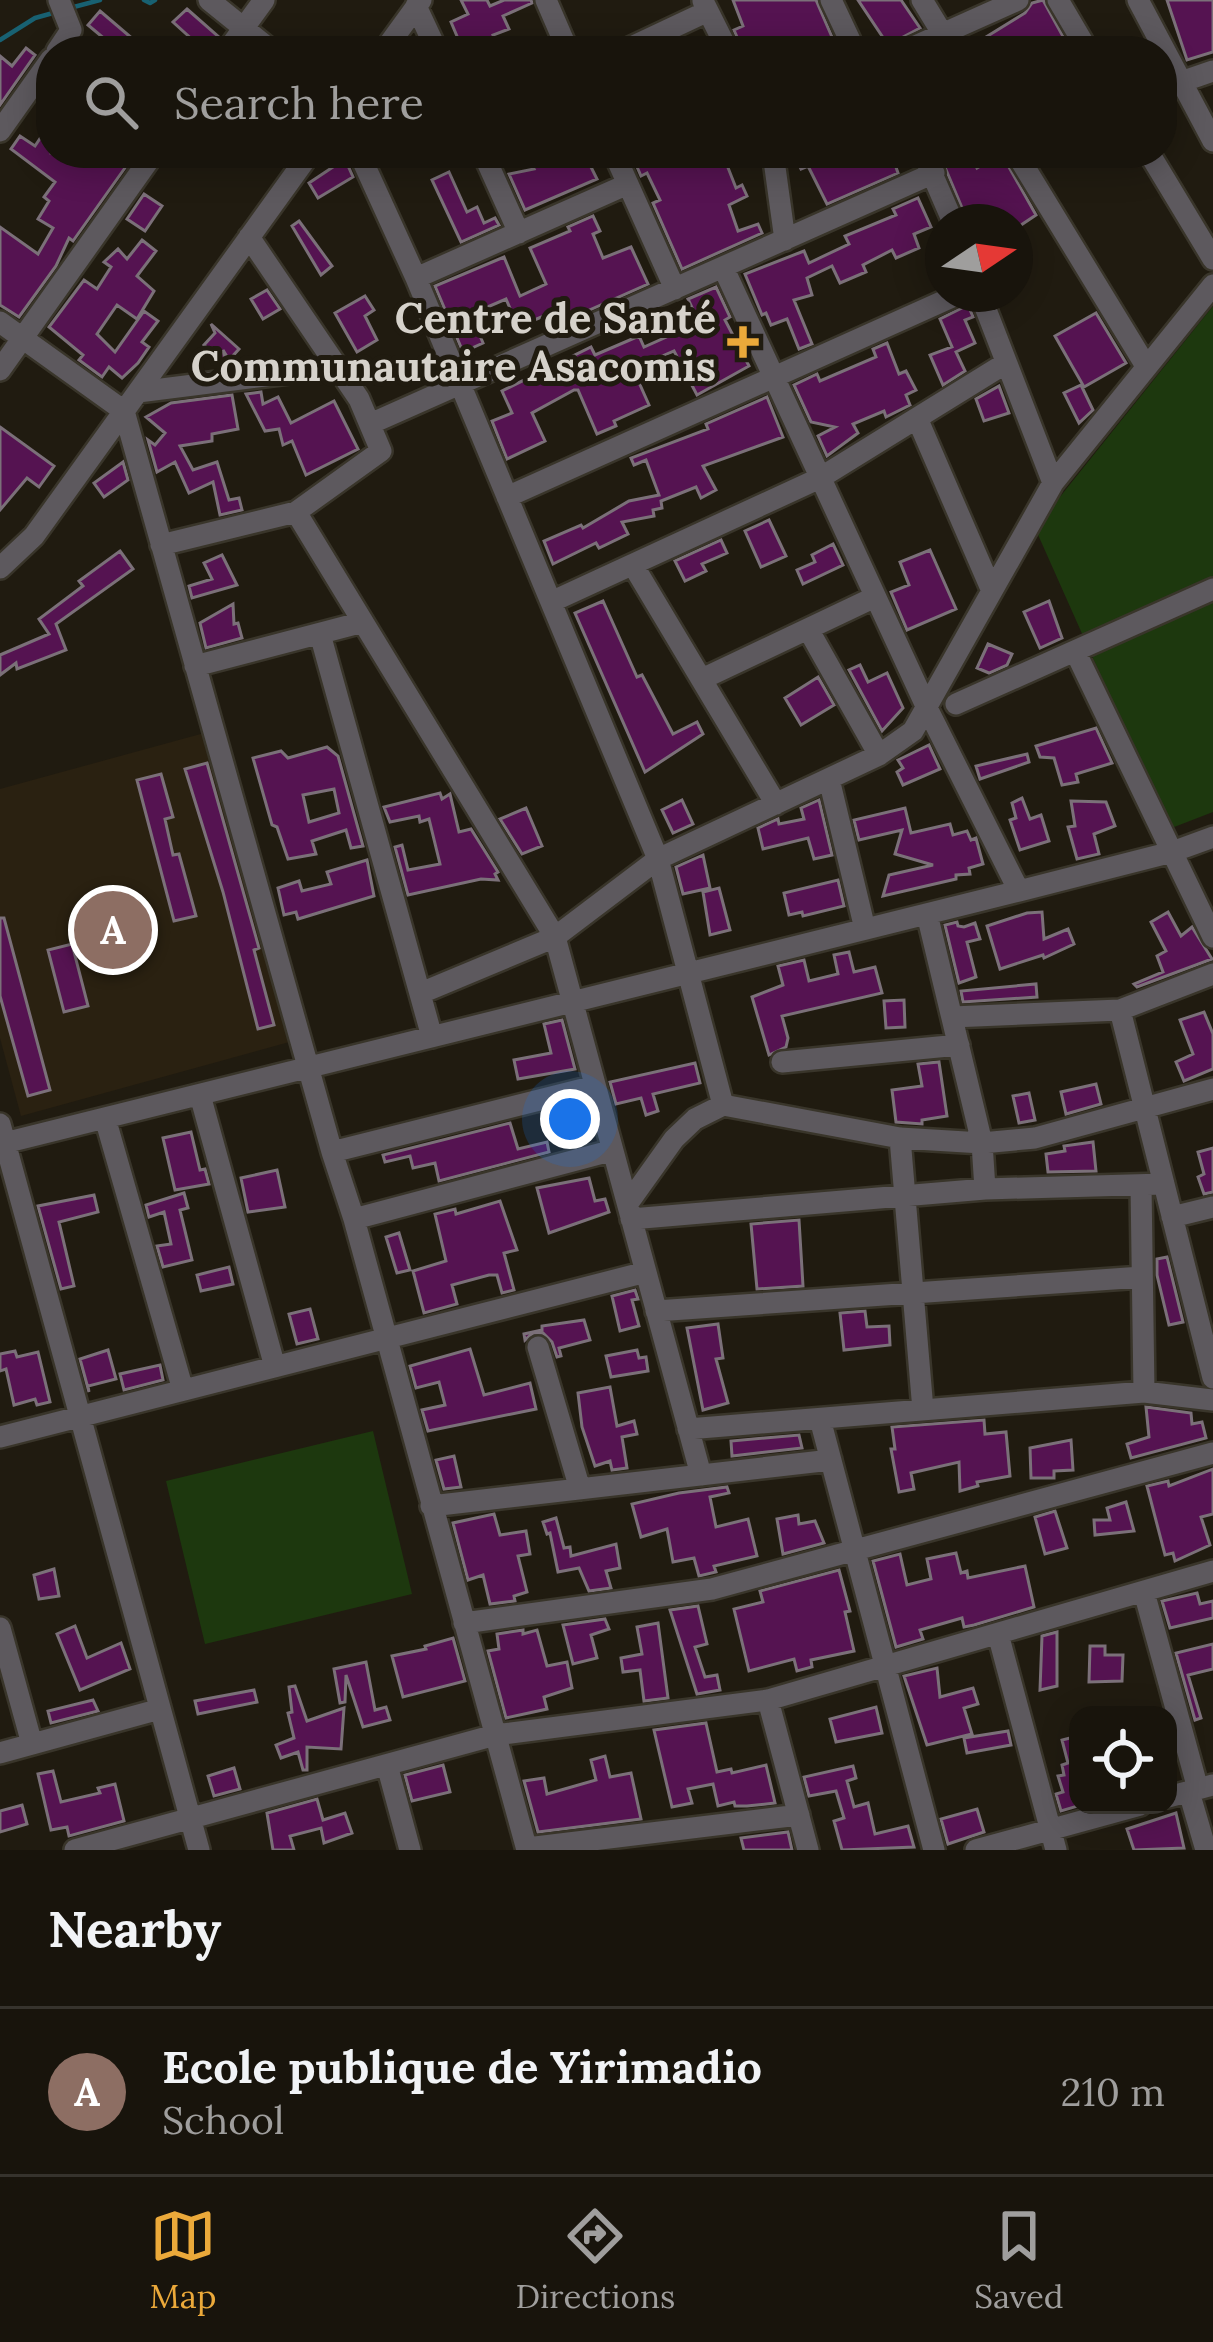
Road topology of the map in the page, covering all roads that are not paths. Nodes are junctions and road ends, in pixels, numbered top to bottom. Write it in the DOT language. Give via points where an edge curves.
graph roads {
  1 [pos="209,0"];
  2 [pos="263,0"];
  3 [pos="546,0"];
  4 [pos="831,0"];
  5 [pos="922,0"];
  6 [pos="1018,0"];
  7 [pos="1058,0"];
  8 [pos="1139,0"];
  9 [pos="418,3"];
  10 [pos="705,6"];
  11 [pos="244,27"];
  12 [pos="238,36"];
  13 [pos="254,36"];
  14 [pos="395,36"];
  15 [pos="430,36"];
  16 [pos="562,36"];
  17 [pos="650,36"];
  18 [pos="720,36"];
  19 [pos="849,36"];
  20 [pos="944,36"];
  21 [pos="959,36"];
  22 [pos="1079,36"];
  23 [pos="1157,36"];
  24 [pos="1213,71"];
  25 [pos="1177,74"];
  26 [pos="36,80"];
  27 [pos="1181,82"];
  28 [pos="0,131"];
  29 [pos="1213,141"];
  30 [pos="143,168"];
  31 [pos="299,168"];
  32 [pos="366,168"];
  33 [pos="490,168"];
  34 [pos="621,168"];
  35 [pos="774,168"];
  36 [pos="920,168"];
  37 [pos="931,168"];
  38 [pos="1025,168"];
  39 [pos="1158,168"];
  40 [pos="628,184"];
  41 [pos="946,204"];
  42 [pos="520,233"];
  43 [pos="250,237"];
  44 [pos="785,240"];
  45 [pos="1213,259"];
  46 [pos="723,267"];
  47 [pos="416,278"];
  48 [pos="1213,285"];
  49 [pos="675,289"];
  50 [pos="925,309"];
  51 [pos="987,312"];
  52 [pos="0,322"];
  53 [pos="21,338"];
  54 [pos="1006,363"];
  55 [pos="1146,366"];
  56 [pos="337,367"];
  57 [pos="0,370"];
  58 [pos="774,377"];
  59 [pos="460,384"];
  60 [pos="131,402"];
  61 [pos="917,418"];
  62 [pos="370,424"];
  63 [pos="820,478"];
  64 [pos="1052,483"];
  65 [pos="507,497"];
  66 [pos="296,512"];
  67 [pos="161,545"];
  68 [pos="633,565"];
  69 [pos="0,568"];
  70 [pos="1213,589"];
  71 [pos="992,591"];
  72 [pos="875,597"];
  73 [pos="551,602"];
  74 [pos="363,622"];
  75 [pos="808,629"];
  76 [pos="320,634"];
  77 [pos="1076,653"];
  78 [pos="195,666"];
  79 [pos="702,679"];
  80 [pos="956,704"];
  81 [pos="927,708"];
  82 [pos="879,755"];
  83 [pos="829,778"];
  84 [pos="776,804"];
  85 [pos="1213,837"];
  86 [pos="1172,852"];
  87 [pos="658,859"];
  88 [pos="1019,891"];
  89 [pos="927,914"];
  90 [pos="865,929"];
  91 [pos="555,937"];
  92 [pos="1213,938"];
  93 [pos="686,973"];
  94 [pos="1213,974"];
  95 [pos="421,993"];
  96 [pos="572,1002"];
  97 [pos="1120,1010"];
  98 [pos="952,1017"];
  99 [pos="433,1037"];
  100 [pos="958,1045"];
  101 [pos="782,1062"];
  102 [pos="308,1068"];
  103 [pos="595,1086"];
  104 [pos="1213,1090"];
  105 [pos="200,1095"];
  106 [pos="723,1105"];
  107 [pos="1145,1109"];
  108 [pos="105,1118"];
  109 [pos="1,1137"];
  110 [pos="900,1138"];
  111 [pos="982,1143"];
  112 [pos="610,1151"];
  113 [pos="332,1152"];
  114 [pos="1153,1185"];
  115 [pos="986,1189"];
  116 [pos="905,1195"];
  117 [pos="1213,1207"];
  118 [pos="630,1210"];
  119 [pos="1172,1217"];
  120 [pos="354,1219"];
  121 [pos="646,1272"];
  122 [pos="1142,1277"];
  123 [pos="913,1293"];
  124 [pos="656,1311"];
  125 [pos="1208,1335"];
  126 [pos="384,1339"];
  127 [pos="538,1347"];
  128 [pos="274,1367"];
  129 [pos="1213,1378"];
  130 [pos="183,1390"];
  131 [pos="1144,1393"];
  132 [pos="1213,1400"];
  133 [pos="923,1410"];
  134 [pos="80,1417"];
  135 [pos="820,1419"];
  136 [pos="688,1429"];
  137 [pos="0,1437"];
  138 [pos="1213,1453"];
  139 [pos="831,1460"];
  140 [pos="700,1475"];
  141 [pos="580,1489"];
  142 [pos="431,1506"];
  143 [pos="855,1551"];
  144 [pos="1213,1571"];
  145 [pos="1144,1592"];
  146 [pos="464,1623"];
  147 [pos="998,1634"];
  148 [pos="1,1637"];
  149 [pos="885,1666"];
  150 [pos="768,1700"];
  151 [pos="160,1709"];
  152 [pos="495,1736"];
  153 [pos="32,1744"];
  154 [pos="0,1753"];
  155 [pos="387,1765"];
  156 [pos="1192,1791"];
  157 [pos="1118,1814"];
  158 [pos="799,1815"];
  159 [pos="190,1819"];
  160 [pos="1053,1840"];
  161 [pos="527,1849"];
  162 [pos="75,1850"];
  163 [pos="199,1850"];
  164 [pos="410,1850"];
  165 [pos="808,1850"];
  166 [pos="934,1850"];
  167 [pos="976,1850"];
  168 [pos="1206,1850"];
  1 -- 11 [label="street"];
  2 -- 11 [label="street"];
  3 -- 16 [label="street"];
  4 -- 19 [label="street"];
  5 -- 20 [label="street"];
  6 -- 21 [label="street"];
  7 -- 22 [label="street"];
  8 -- 23 [label="street"];
  9 -- 14 [label="street"];
  9 -- 15 [label="street"];
  10 -- 17 [label="street"];
  10 -- 18 [label="street"];
  11 -- 12 [label="street"];
  11 -- 13 [label="street"];
  24 -- 27 [label="street"];
  25 -- 27 [label="street"];
  26 -- 28 [label="street"];
  27 -- 29 [label="street"];
  30 -- 53 [label="street"];
  31 -- 43 [label="street"];
  32 -- 47 [label="street"];
  33 -- 42 [label="street"];
  34 -- 40 [label="street"];
  35 -- 44 [label="street"];
  36 -- 44 [label="street"];
  37 -- 41 [label="street"];
  38 -- 55 [label="street"];
  39 -- 45 [label="street"];
  40 -- 42 [label="street"];
  40 -- 49 [label="street"];
  42 -- 47 [label="street"];
  43 -- 56 [label="street"];
  43 -- 60 [label="street"];
  44 -- 46 [label="street"];
  46 -- 49 [label="street"];
  46 -- 58 [label="street"];
  47 -- 59 [label="street"];
  48 -- 55 [label="street"];
  49 -- 59 [label="street"];
  50 -- 58 [label="street"];
  51 -- 54 [label="street"];
  52 -- 53 [label="street"];
  53 -- 57 [label="street"];
  53 -- 60 [label="street"];
  54 -- 61 [label="street"];
  54 -- 64 [label="street"];
  55 -- 64 [label="street"];
  56 -- 60 [label="street"];
  56 -- 62 [label="street"];
  58 -- 63 [label="street"];
  58 -- 65 [label="street"];
  59 -- 62 [label="street"];
  59 -- 65 [label="street"];
  60 -- 67 [label="street"];
  60 -- 69 [label="street" via="34,536"];
  61 -- 63 [label="street"];
  61 -- 71 [label="street"];
  62 -- 66 [label="street" via="381,451"];
  63 -- 68 [label="street"];
  63 -- 72 [label="street"];
  64 -- 71 [label="street"];
  65 -- 73 [label="street"];
  66 -- 67 [label="street"];
  66 -- 74 [label="street"];
  67 -- 78 [label="street"];
  68 -- 73 [label="street"];
  68 -- 79 [label="street"];
  70 -- 77 [label="street"];
  71 -- 81 [label="street"];
  72 -- 75 [label="street"];
  72 -- 81 [label="street"];
  73 -- 87 [label="street"];
  74 -- 76 [label="street"];
  74 -- 91 [label="street"];
  75 -- 79 [label="street"];
  75 -- 82 [label="street"];
  76 -- 78 [label="street"];
  76 -- 95 [label="street"];
  77 -- 80 [label="street"];
  77 -- 86 [label="street"];
  78 -- 102 [label="street"];
  79 -- 84 [label="street"];
  81 -- 82 [label="street" via="913,731"];
  81 -- 88 [label="street"];
  82 -- 83 [label="street"];
  83 -- 84 [label="street"];
  83 -- 90 [label="street"];
  84 -- 87 [label="street"];
  85 -- 86 [label="street"];
  86 -- 88 [label="street"];
  86 -- 92 [label="street"];
  87 -- 91 [label="street"];
  87 -- 93 [label="street"];
  88 -- 89 [label="street"];
  89 -- 90 [label="street"];
  89 -- 98 [label="street"];
  90 -- 93 [label="street"];
  91 -- 95 [label="street"];
  91 -- 96 [label="street"];
  93 -- 96 [label="street"];
  93 -- 106 [label="street"];
  94 -- 97 [label="street"];
  95 -- 99 [label="street"];
  96 -- 99 [label="street"];
  96 -- 103 [label="street"];
  97 -- 98 [label="street"];
  97 -- 107 [label="street"];
  98 -- 100 [label="street"];
  99 -- 102 [label="street"];
  100 -- 101 [label="street"];
  100 -- 111 [label="street"];
  102 -- 105 [label="street"];
  102 -- 113 [label="street"];
  103 -- 112 [label="street"];
  103 -- 113 [label="street"];
  104 -- 107 [label="street"];
  105 -- 108 [label="street"];
  105 -- 128 [label="street"];
  106 -- 110 [label="street"];
  106 -- 118 [label="street" via="674,1139"];
  107 -- 111 [label="street"];
  107 -- 114 [label="street"];
  108 -- 109 [label="street"];
  108 -- 130 [label="street"];
  109 -- 134 [label="street"];
  110 -- 111 [label="street"];
  110 -- 116 [label="street"];
  111 -- 115 [label="street"];
  112 -- 118 [label="street"];
  112 -- 120 [label="street"];
  113 -- 120 [label="street"];
  114 -- 115 [label="street"];
  114 -- 119 [label="street"];
  114 -- 122 [label="street"];
  115 -- 116 [label="street"];
  116 -- 118 [label="street"];
  116 -- 123 [label="street"];
  117 -- 119 [label="street"];
  118 -- 121 [label="street"];
  119 -- 125 [label="street"];
  120 -- 126 [label="street"];
  121 -- 124 [label="street"];
  121 -- 126 [label="street"];
  122 -- 123 [label="street"];
  122 -- 131 [label="street"];
  123 -- 124 [label="street"];
  123 -- 133 [label="street"];
  124 -- 136 [label="street"];
  125 -- 129 [label="street"];
  126 -- 128 [label="street"];
  126 -- 142 [label="street"];
  127 -- 141 [label="street"];
  128 -- 130 [label="street"];
  130 -- 134 [label="street"];
  131 -- 132 [label="street"];
  131 -- 133 [label="street"];
  133 -- 135 [label="street"];
  134 -- 137 [label="street"];
  134 -- 151 [label="street"];
  135 -- 136 [label="street"];
  135 -- 139 [label="street"];
  136 -- 140 [label="street"];
  138 -- 143 [label="street"];
  139 -- 140 [label="street"];
  139 -- 143 [label="street"];
  140 -- 141 [label="street"];
  141 -- 142 [label="street"];
  142 -- 146 [label="street"];
  143 -- 146 [label="street" via="712,1589"];
  143 -- 149 [label="street"];
  144 -- 145 [label="street"];
  145 -- 147 [label="street"];
  145 -- 156 [label="street"];
  146 -- 152 [label="street"];
  147 -- 149 [label="street"];
  147 -- 160 [label="street"];
  148 -- 153 [label="street"];
  149 -- 150 [label="street"];
  149 -- 166 [label="street"];
  150 -- 152 [label="street"];
  150 -- 158 [label="street"];
  151 -- 153 [label="street"];
  151 -- 159 [label="street"];
  152 -- 155 [label="street"];
  152 -- 161 [label="street"];
  153 -- 154 [label="street"];
  155 -- 159 [label="street"];
  155 -- 164 [label="street"];
  156 -- 168 [label="street"];
  157 -- 160 [label="street"];
  158 -- 161 [label="street"];
  158 -- 165 [label="street"];
  159 -- 162 [label="street"];
  159 -- 163 [label="street"];
  160 -- 167 [label="street"];
}
